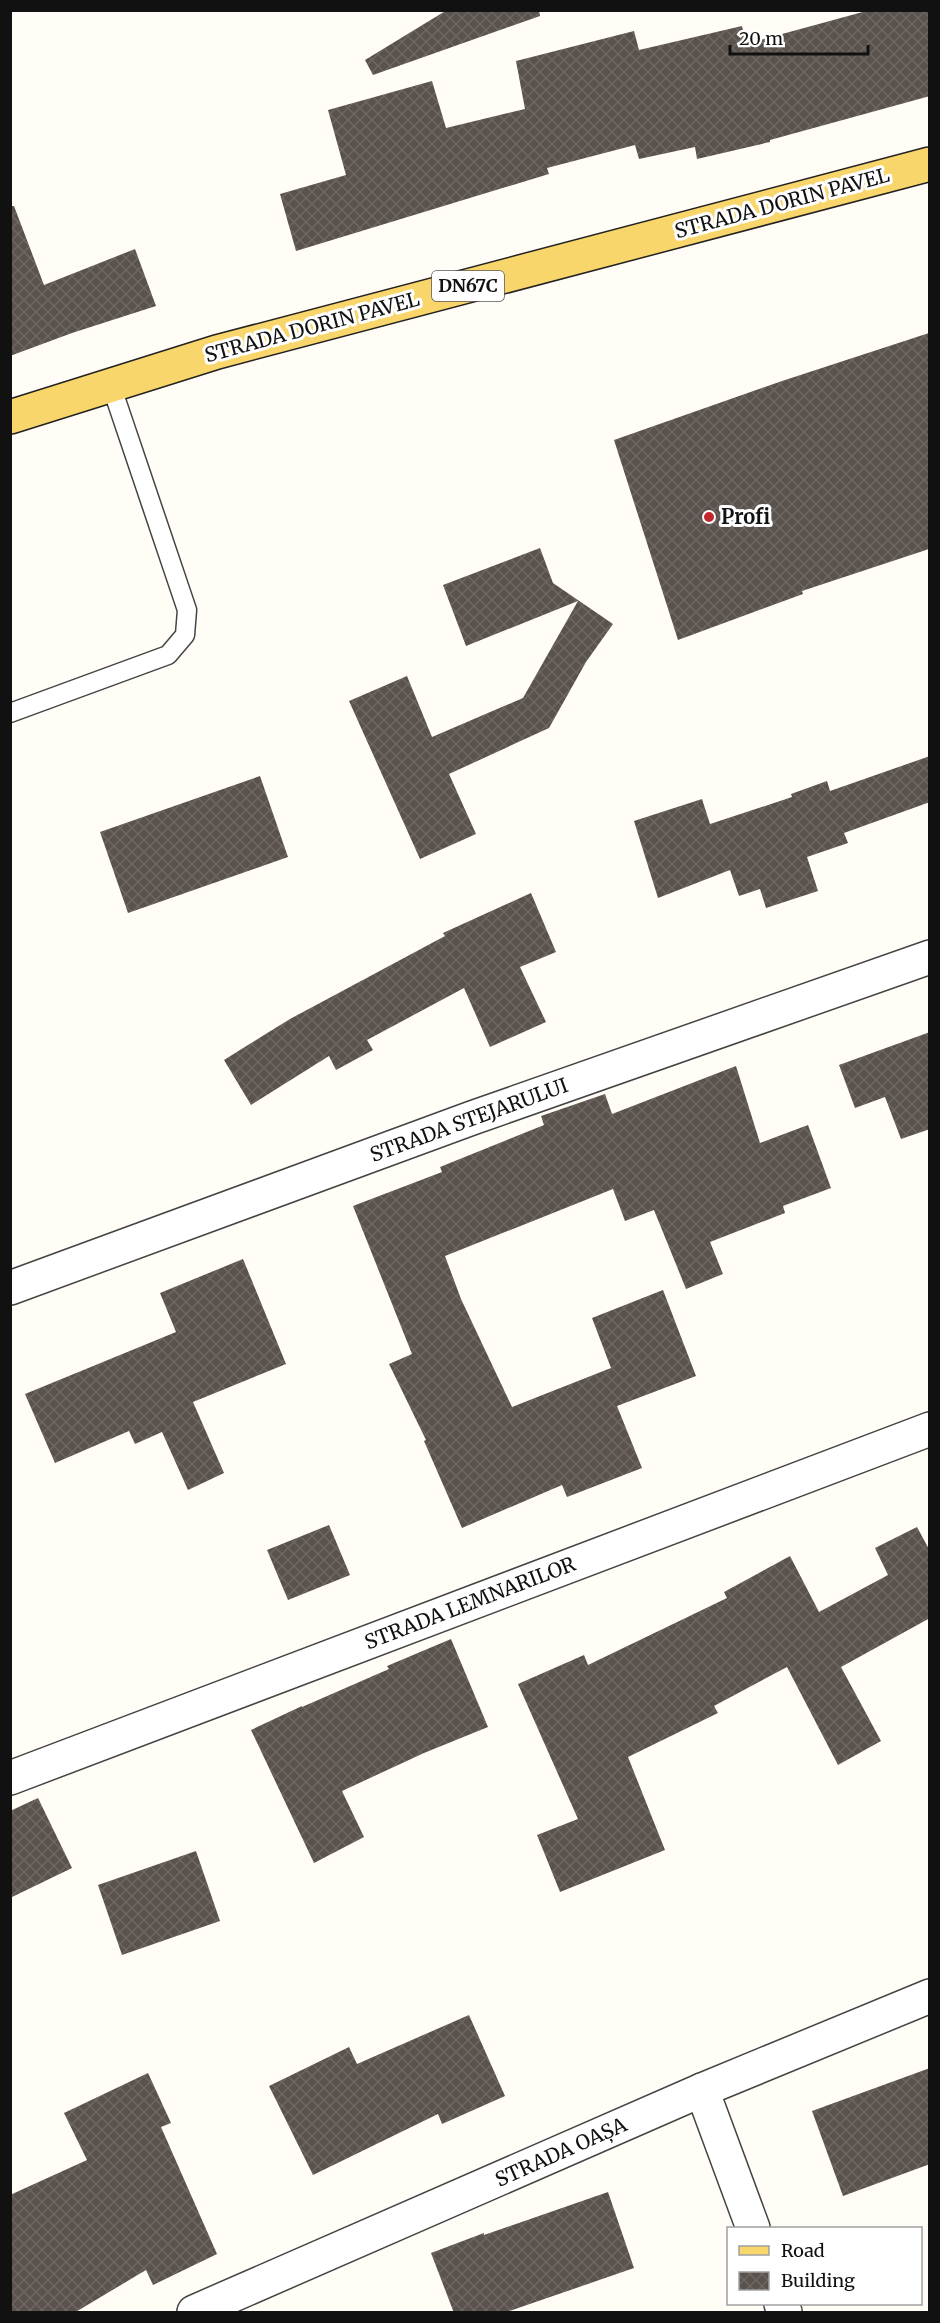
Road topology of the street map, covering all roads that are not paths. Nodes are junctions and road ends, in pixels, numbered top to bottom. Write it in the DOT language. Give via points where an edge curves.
graph roads {
  1 [pos="930,165"];
  2 [pos="111,385"];
  3 [pos="10,417"];
  4 [pos="10,713"];
  5 [pos="930,957"];
  6 [pos="10,1288"];
  7 [pos="930,1429"];
  8 [pos="10,1778"];
  9 [pos="930,1996"];
  10 [pos="702,2090"];
  11 [pos="752,2227"];
  12 [pos="202,2311"];
  1 -- 2 [label="main road, STRADA DORIN PAVEL / DN67C" via="217,352"];
  2 -- 3 [label="main road, STRADA DORIN PAVEL / DN67C"];
  2 -- 4 [label="lane" via="187,610 185,635 168,655"];
  5 -- 6 [label="street, STRADA STEJARULUI" via="471,1118"];
  7 -- 8 [label="street, STRADA LEMNARILOR"];
  9 -- 10 [label="street, STRADA OAȘA"];
  10 -- 11 [label="street"];
  10 -- 12 [label="street, STRADA OAȘA"];
}
